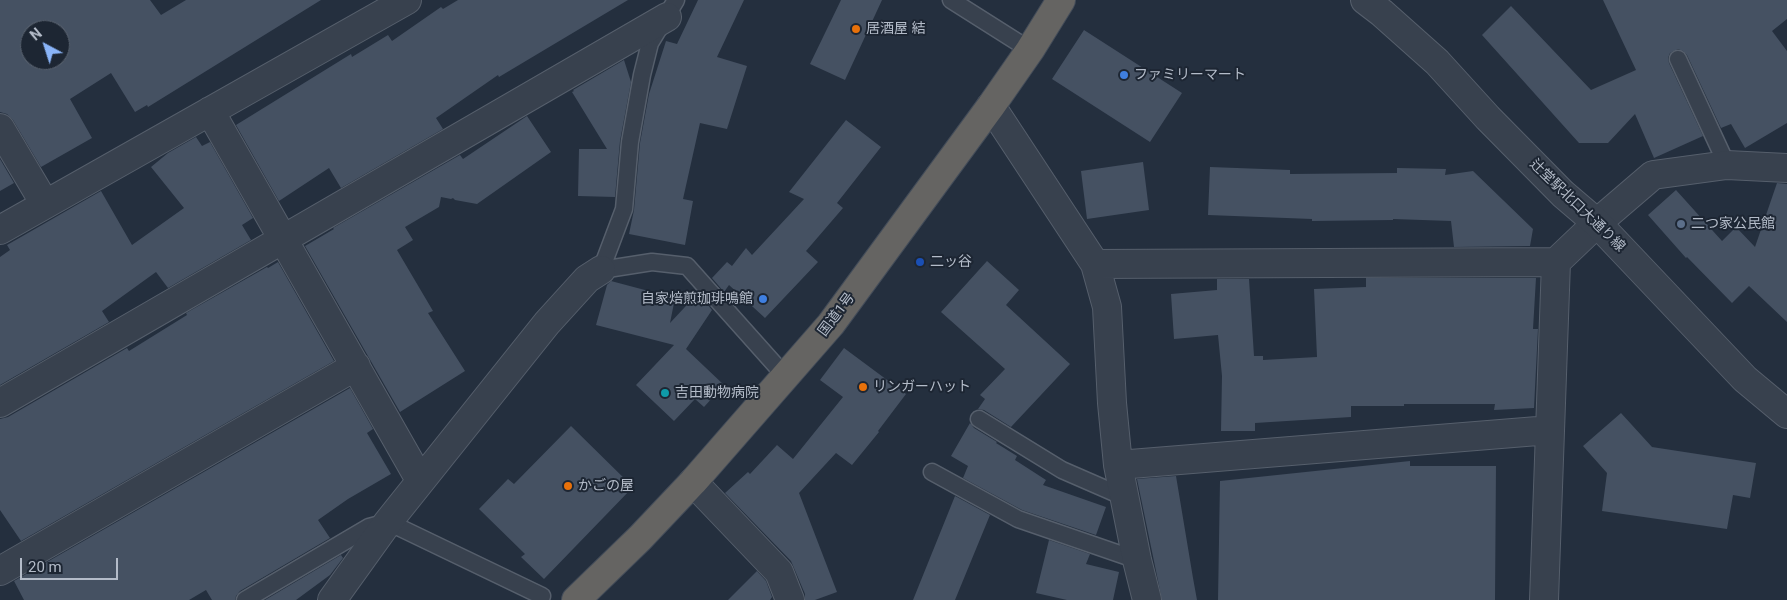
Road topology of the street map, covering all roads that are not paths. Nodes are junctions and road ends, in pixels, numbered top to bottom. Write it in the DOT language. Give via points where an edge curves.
graph roads {
  1 [pos="407,0"];
  2 [pos="951,0"];
  3 [pos="1061,0"];
  4 [pos="1365,0"];
  5 [pos="672,8"];
  6 [pos="1030,50"];
  7 [pos="1678,59"];
  8 [pos="991,106"];
  9 [pos="210,111"];
  10 [pos="0,128"];
  11 [pos="1727,165"];
  12 [pos="1787,168"];
  13 [pos="45,204"];
  14 [pos="1597,223"];
  15 [pos="0,230"];
  16 [pos="284,239"];
  17 [pos="1556,262"];
  18 [pos="1094,264"];
  19 [pos="601,270"];
  20 [pos="356,366"];
  21 [pos="786,377"];
  22 [pos="0,403"];
  23 [pos="1787,414"];
  24 [pos="979,419"];
  25 [pos="1550,430"];
  26 [pos="1118,465"];
  27 [pos="932,472"];
  28 [pos="420,480"];
  29 [pos="694,482"];
  30 [pos="1124,497"];
  31 [pos="388,522"];
  32 [pos="1137,560"];
  33 [pos="0,571"];
  34 [pos="542,596"];
  35 [pos="244,600"];
  36 [pos="332,600"];
  37 [pos="576,600"];
  38 [pos="790,600"];
  39 [pos="1147,600"];
  40 [pos="1544,600"];
  1 -- 9 [label="street"];
  2 -- 6 [label="lane"];
  3 -- 6 [label="highway, 国道1号"];
  4 -- 14 [label="street, 辻堂駅北口大通り線" via="1437,62 1563,194"];
  5 -- 16 [label="street"];
  5 -- 19 [label="lane" via="650,43 630,142 624,209"];
  6 -- 8 [label="highway, 国道1号"];
  7 -- 11 [label="lane"];
  8 -- 18 [label="street"];
  8 -- 21 [label="highway, 国道1号" via="831,324"];
  9 -- 13 [label="street"];
  9 -- 16 [label="street"];
  10 -- 13 [label="street"];
  11 -- 12 [label="street"];
  11 -- 14 [label="street" via="1653,176"];
  13 -- 15 [label="street"];
  14 -- 17 [label="street"];
  14 -- 23 [label="street, 辻堂駅北口大通り線" via="1738,372"];
  16 -- 20 [label="street"];
  16 -- 22 [label="street"];
  17 -- 18 [label="street"];
  17 -- 25 [label="street"];
  18 -- 26 [label="street" via="1107,307"];
  19 -- 21 [label="lane" via="652,262 687,266"];
  19 -- 28 [label="street" via="587,279 547,323"];
  20 -- 28 [label="street"];
  20 -- 33 [label="street"];
  21 -- 29 [label="highway, 国道1号"];
  24 -- 30 [label="lane" via="1062,470"];
  25 -- 26 [label="street"];
  25 -- 40 [label="street"];
  26 -- 30 [label="street"];
  27 -- 32 [label="lane" via="1018,520"];
  28 -- 31 [label="street"];
  29 -- 37 [label="highway, 国道1号"];
  29 -- 38 [label="street" via="778,572"];
  30 -- 32 [label="street"];
  31 -- 34 [label="lane"];
  31 -- 35 [label="lane" via="369,527"];
  31 -- 36 [label="street"];
  32 -- 39 [label="street"];
}
